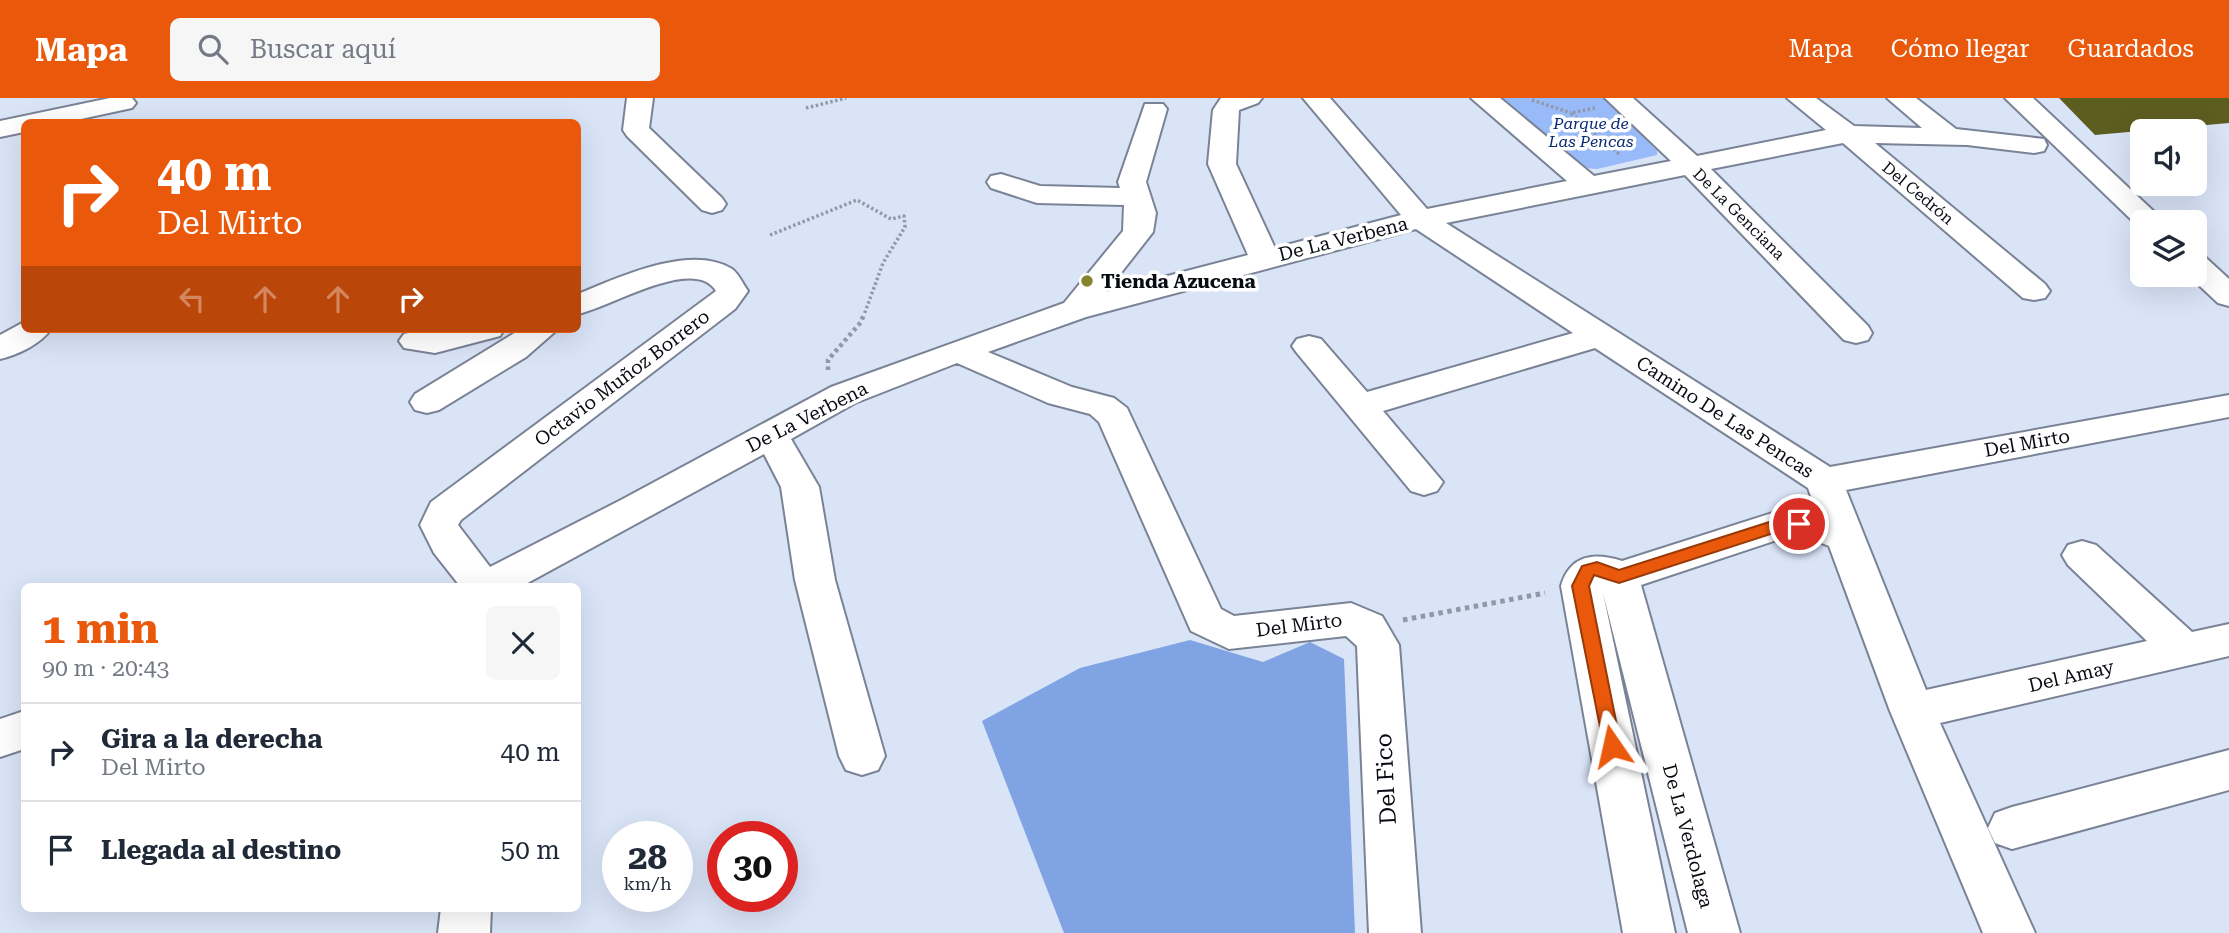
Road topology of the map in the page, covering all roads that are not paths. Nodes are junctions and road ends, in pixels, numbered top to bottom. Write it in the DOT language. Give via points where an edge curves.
graph roads {
  1 [pos="640,98"];
  2 [pos="1249,98"];
  3 [pos="1316,98"];
  4 [pos="1484,98"];
  5 [pos="1800,98"];
  6 [pos="1900,98"];
  7 [pos="2013,98"];
  8 [pos="2018,98"];
  9 [pos="128,101"];
  10 [pos="1610,103"];
  11 [pos="1154,109"];
  12 [pos="46,119"];
  13 [pos="104,119"];
  14 [pos="21,125"];
  15 [pos="2013,127"];
  16 [pos="0,129"];
  17 [pos="1848,134"];
  18 [pos="1959,137"];
  19 [pos="2048,140"];
  20 [pos="1690,164"];
  21 [pos="1001,182"];
  22 [pos="1588,185"];
  23 [pos="1136,197"];
  24 [pos="712,204"];
  25 [pos="2137,210"];
  26 [pos="1420,219"];
  27 [pos="1265,259"];
  28 [pos="2207,276"];
  29 [pos="2034,291"];
  30 [pos="2229,296"];
  31 [pos="581,304"];
  32 [pos="1075,310"];
  33 [pos="28,333"];
  34 [pos="473,333"];
  35 [pos="537,333"];
  36 [pos="1856,333"];
  37 [pos="1599,336"];
  38 [pos="416,341"];
  39 [pos="1309,346"];
  40 [pos="0,349"];
  41 [pos="957,351"];
  42 [pos="427,402"];
  43 [pos="2229,406"];
  44 [pos="1360,407"];
  45 [pos="768,436"];
  46 [pos="1824,481"];
  47 [pos="1424,482"];
  48 [pos="1846,537"];
  49 [pos="2082,555"];
  50 [pos="1600,582"];
  51 [pos="483,583"];
  52 [pos="492,583"];
  53 [pos="1367,627"];
  54 [pos="2229,640"];
  55 [pos="2184,650"];
  56 [pos="1912,711"];
  57 [pos="21,731"];
  58 [pos="0,738"];
  59 [pos="862,756"];
  60 [pos="2229,770"];
  61 [pos="2012,828"];
  62 [pos="466,912"];
  63 [pos="464,933"];
  64 [pos="1395,933"];
  65 [pos="1649,933"];
  66 [pos="1714,933"];
  67 [pos="2009,933"];
  1 -- 24 [label="street" via="636,130"];
  2 -- 27 [label="street" via="1231,102 1226,110 1222,164"];
  3 -- 26 [label="street, Camino De Las Pencas"];
  4 -- 22 [label="street"];
  5 -- 17 [label="street, Del Cedrón"];
  6 -- 18 [label="street"];
  7 -- 15 [label="street"];
  8 -- 19 [label="street"];
  9 -- 12 [label="street"];
  9 -- 13 [label="street"];
  10 -- 20 [label="street, De La Genciana"];
  11 -- 23 [label="street" via="1133,174"];
  14 -- 16 [label="street"];
  15 -- 18 [label="street, De La Verbena"];
  15 -- 19 [label="street" via="2015,137"];
  17 -- 18 [label="street, De La Verbena"];
  17 -- 20 [label="street, De La Verbena"];
  17 -- 29 [label="street, Del Cedrón"];
  18 -- 19 [label="street, De La Verbena"];
  19 -- 25 [label="street" via="2104,178"];
  20 -- 22 [label="street, De La Verbena"];
  20 -- 36 [label="street, De La Genciana"];
  21 -- 23 [label="street" via="1037,194"];
  22 -- 26 [label="street, De La Verbena"];
  23 -- 32 [label="street" via="1138,232"];
  26 -- 27 [label="street, De La Verbena"];
  26 -- 37 [label="street, Camino De Las Pencas"];
  27 -- 32 [label="street, De La Verbena"];
  28 -- 30 [label="street"];
  31 -- 51 [label="street, Octavio Muñoz Borrero" via="680,270 720,274 730,282 732,291 724,302 444,512 439,525 448,544"];
  32 -- 41 [label="street, De La Verbena"];
  33 -- 40 [label="street"];
  34 -- 38 [label="street" via="435,343"];
  35 -- 42 [label="street"];
  37 -- 44 [label="street"];
  37 -- 46 [label="street, Camino De Las Pencas"];
  39 -- 44 [label="street"];
  41 -- 45 [label="street, De La Verbena" via="843,395"];
  41 -- 53 [label="street, Del Mirto" via="1060,395 1102,406 1114,416 1202,612 1217,628 1229,633 1351,619"];
  43 -- 46 [label="street, Del Mirto"];
  44 -- 47 [label="street"];
  45 -- 52 [label="street, De La Verbena"];
  45 -- 59 [label="street" via="806,498 815,578"];
  46 -- 48 [label="street, Camino De Las Pencas"];
  48 -- 50 [label="street" via="1815,526 1785,523"];
  48 -- 56 [label="street, Camino De Las Pencas"];
  49 -- 55 [label="street"];
  50 -- 65 [label="street"];
  50 -- 66 [label="street, De La Verdolaga"];
  53 -- 64 [label="street, Del Fico" via="1378,645"];
  54 -- 55 [label="street, Del Amay"];
  55 -- 56 [label="street, Del Amay"];
  56 -- 67 [label="street, Camino De Las Pencas"];
  57 -- 58 [label="street"];
  60 -- 61 [label="street"];
  62 -- 63 [label="street"];
}
